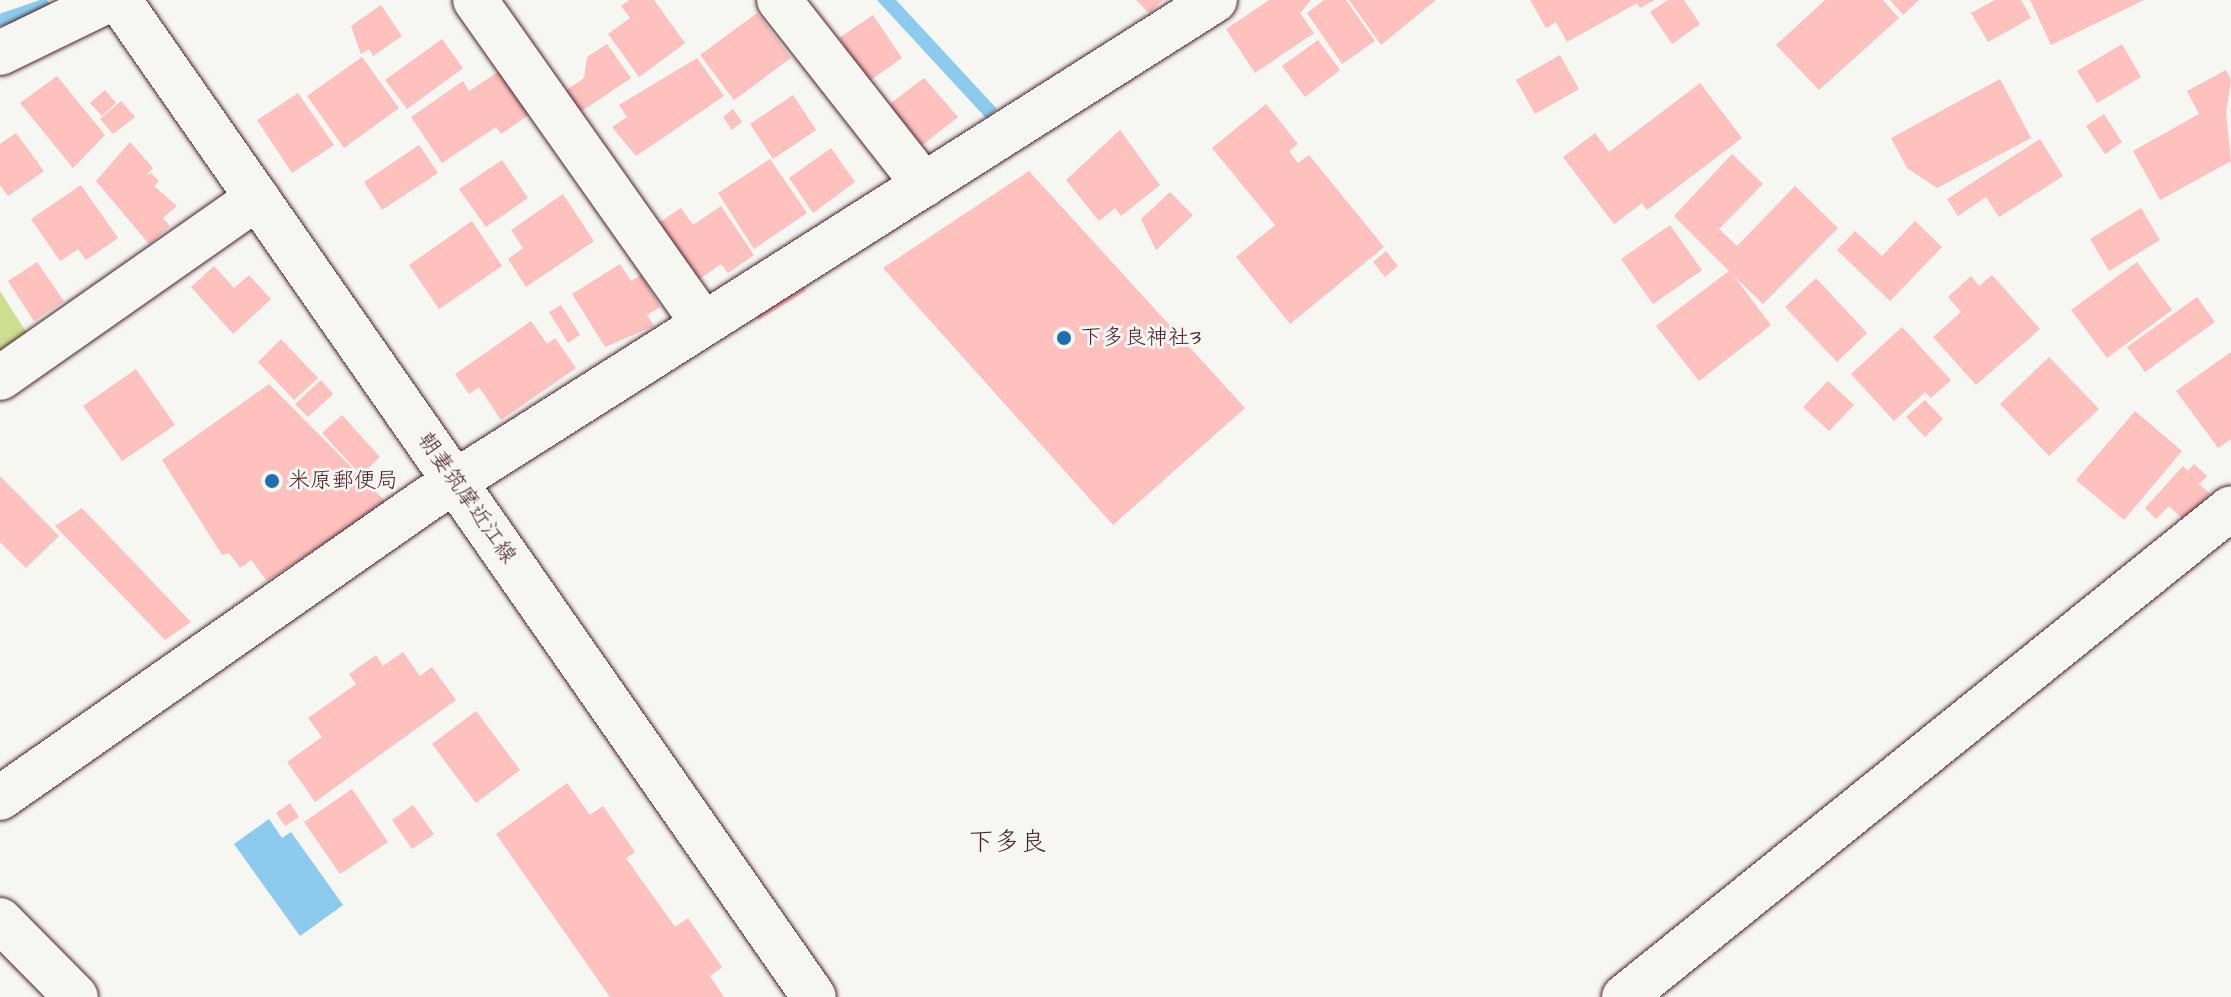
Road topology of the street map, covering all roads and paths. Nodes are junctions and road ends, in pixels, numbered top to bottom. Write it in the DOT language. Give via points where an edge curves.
graph roads {
  1 [pos="109,0"];
  2 [pos="119,0"];
  3 [pos="475,0"];
  4 [pos="779,0"];
  5 [pos="1215,0"];
  6 [pos="0,53"];
  7 [pos="924,185"];
  8 [pos="257,198"];
  9 [pos="702,322"];
  10 [pos="0,378"];
  11 [pos="455,480"];
  12 [pos="2231,508"];
  13 [pos="0,798"];
  14 [pos="0,920"];
  15 [pos="76,997"];
  16 [pos="814,997"];
  17 [pos="1624,997"];
  1 -- 6 [label="street"];
  2 -- 8 [label="street, 朝妻筑摩近江線"];
  3 -- 9 [label="street"];
  4 -- 7 [label="street"];
  5 -- 7 [label="street"];
  7 -- 9 [label="street"];
  8 -- 10 [label="street"];
  8 -- 11 [label="street, 朝妻筑摩近江線"];
  9 -- 11 [label="street"];
  11 -- 13 [label="street"];
  11 -- 16 [label="street, 朝妻筑摩近江線"];
  12 -- 17 [label="street"];
  14 -- 15 [label="street"];
}
